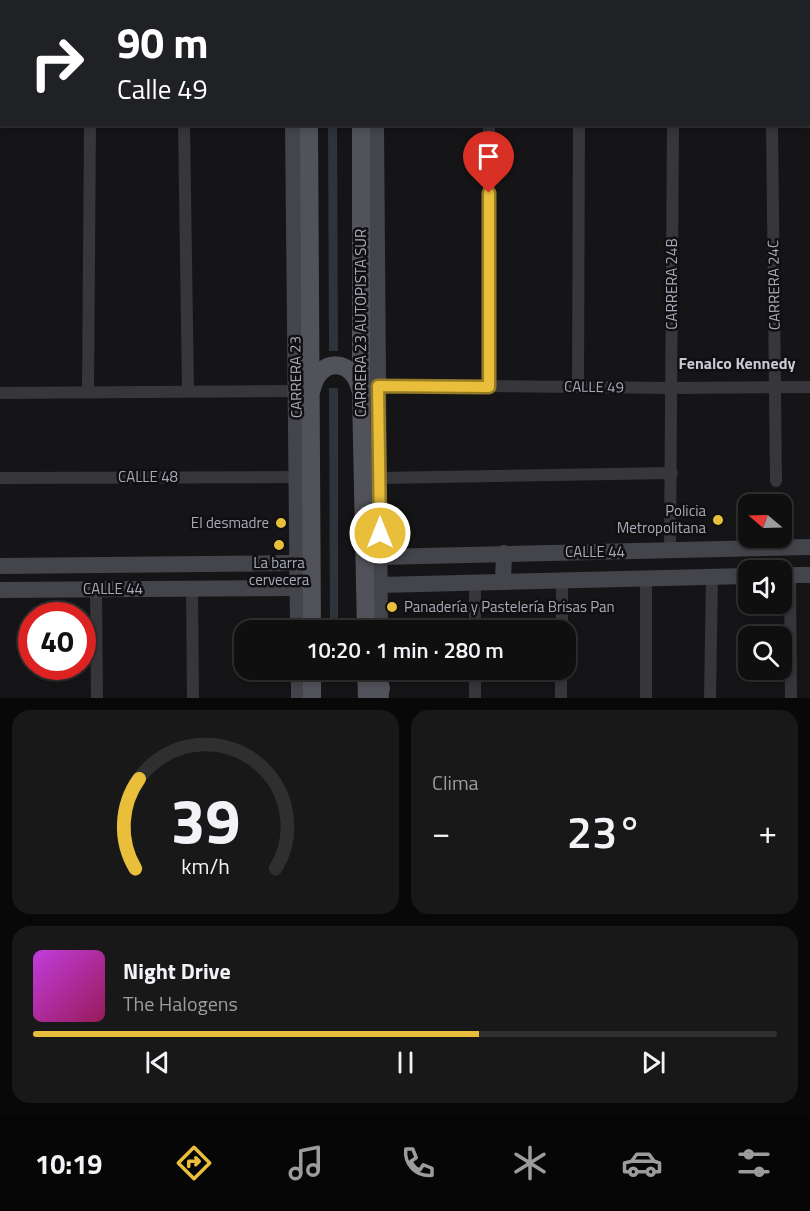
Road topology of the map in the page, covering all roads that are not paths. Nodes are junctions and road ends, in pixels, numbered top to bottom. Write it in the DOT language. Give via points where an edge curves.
graph roads {
  1 [pos="90,126"];
  2 [pos="184,126"];
  3 [pos="293,126"];
  4 [pos="309,126"];
  5 [pos="361,126"];
  6 [pos="376,126"];
  7 [pos="489,126"];
  8 [pos="579,126"];
  9 [pos="673,126"];
  10 [pos="772,126"];
  11 [pos="378,386"];
  12 [pos="489,387"];
  13 [pos="578,387"];
  14 [pos="810,387"];
  15 [pos="672,388"];
  16 [pos="775,388"];
  17 [pos="88,392"];
  18 [pos="188,392"];
  19 [pos="0,393"];
  20 [pos="303,393"];
  21 [pos="361,394"];
  22 [pos="672,473"];
  23 [pos="297,477"];
  24 [pos="0,478"];
  25 [pos="776,481"];
  26 [pos="374,483"];
  27 [pos="304,511"];
  28 [pos="810,547"];
  29 [pos="670,551"];
  30 [pos="504,553"];
  31 [pos="380,557"];
  32 [pos="298,563"];
  33 [pos="0,566"];
  34 [pos="792,575"];
  35 [pos="810,575"];
  36 [pos="738,576"];
  37 [pos="712,577"];
  38 [pos="646,579"];
  39 [pos="562,581"];
  40 [pos="503,582"];
  41 [pos="475,583"];
  42 [pos="380,585"];
  43 [pos="298,588"];
  44 [pos="96,589"];
  45 [pos="192,589"];
  46 [pos="0,590"];
  47 [pos="788,614"];
  48 [pos="298,620"];
  49 [pos="311,620"];
  50 [pos="367,620"];
  51 [pos="380,620"];
  52 [pos="475,620"];
  53 [pos="561,620"];
  54 [pos="299,680"];
  55 [pos="312,680"];
  56 [pos="371,680"];
  57 [pos="379,680"];
  58 [pos="475,680"];
  59 [pos="561,680"];
  60 [pos="377,695"];
  61 [pos="97,698"];
  62 [pos="193,698"];
  63 [pos="299,698"];
  64 [pos="312,698"];
  65 [pos="475,698"];
  66 [pos="561,698"];
  67 [pos="646,698"];
  68 [pos="710,698"];
  69 [pos="791,698"];
  1 -- 17 [label="street"];
  2 -- 18 [label="street"];
  3 -- 20 [label="main road, CARRERA 23"];
  4 -- 20 [label="main road"];
  5 -- 21 [label="main road, CARRERA 23 AUTOPISTA SUR"];
  6 -- 11 [label="main road"];
  7 -- 12 [label="street"];
  8 -- 13 [label="street"];
  9 -- 15 [label="street, CARRERA 24B"];
  10 -- 16 [label="street, CARRERA 24C"];
  11 -- 12 [label="street, CALLE 49"];
  11 -- 26 [label="main road"];
  12 -- 13 [label="street, CALLE 49"];
  13 -- 15 [label="street, CALLE 49"];
  14 -- 16 [label="street, CALLE 49"];
  15 -- 16 [label="street, CALLE 49"];
  15 -- 22 [label="street, CARRERA 24B"];
  16 -- 25 [label="street, CARRERA 24C"];
  17 -- 18 [label="street"];
  17 -- 19 [label="street"];
  18 -- 20 [label="street"];
  20 -- 21 [label="main road" via="325,368 336,365 354,375"];
  20 -- 23 [label="main road, CARRERA 23"];
  20 -- 27 [label="main road"];
  21 -- 26 [label="main road, CARRERA 23 AUTOPISTA SUR"];
  22 -- 26 [label="street"];
  22 -- 29 [label="street, CARRERA 24B"];
  23 -- 24 [label="street, CALLE 48"];
  23 -- 27 [label="main road, CARRERA 23"];
  26 -- 31 [label="main road"];
  26 -- 50 [label="main road, CARRERA 23 AUTOPISTA SUR"];
  27 -- 32 [label="main road, CARRERA 23"];
  27 -- 49 [label="main road"];
  28 -- 29 [label="main road, CALLE 44"];
  29 -- 30 [label="main road, CALLE 44"];
  30 -- 31 [label="main road, CALLE 44"];
  30 -- 40 [label="main road"];
  31 -- 42 [label="main road"];
  32 -- 33 [label="main road, CALLE 44"];
  32 -- 43 [label="main road, CARRERA 23"];
  34 -- 35 [label="main road"];
  36 -- 37 [label="main road, CALLE 44"];
  37 -- 38 [label="main road, CALLE 44"];
  37 -- 68 [label="street"];
  38 -- 39 [label="main road, CALLE 44"];
  38 -- 67 [label="street"];
  39 -- 40 [label="main road, CALLE 44"];
  39 -- 53 [label="street"];
  40 -- 41 [label="main road, CALLE 44"];
  41 -- 42 [label="main road, CALLE 44"];
  41 -- 52 [label="street"];
  42 -- 51 [label="main road"];
  43 -- 45 [label="main road, CALLE 44"];
  43 -- 48 [label="main road, CARRERA 23"];
  44 -- 45 [label="main road, CALLE 44"];
  44 -- 46 [label="main road, CALLE 44"];
  44 -- 61 [label="street"];
  45 -- 62 [label="street"];
  47 -- 69 [label="street"];
  54 -- 63 [label="main road"];
  55 -- 64 [label="main road"];
  56 -- 60 [label="main road"];
  57 -- 60 [label="main road"];
  58 -- 65 [label="street"];
  59 -- 66 [label="street"];
}
